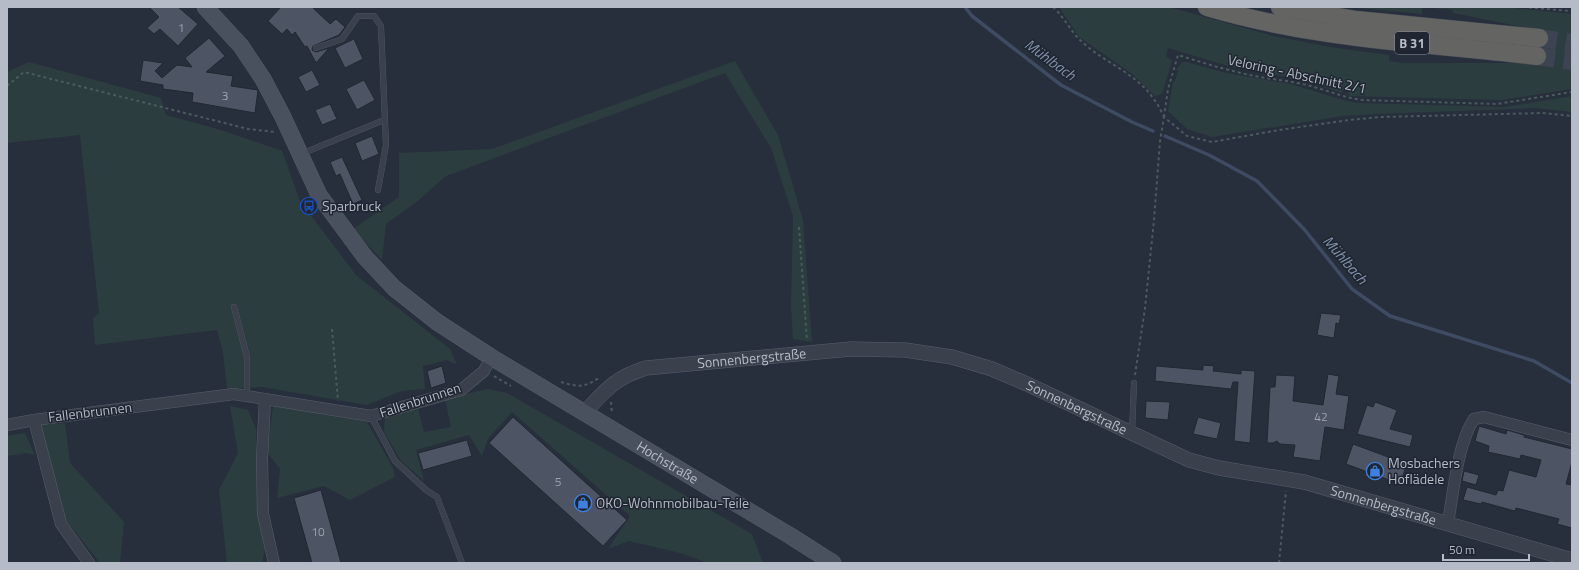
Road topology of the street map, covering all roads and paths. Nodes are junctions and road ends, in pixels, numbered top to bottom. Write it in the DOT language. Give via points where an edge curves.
graph roads {
  1 [pos="205,7"];
  2 [pos="1053,7"];
  3 [pos="1207,7"];
  4 [pos="1280,7"];
  5 [pos="1523,7"];
  6 [pos="1572,11"];
  7 [pos="1539,38"];
  8 [pos="316,48"];
  9 [pos="1537,56"];
  10 [pos="7,86"];
  11 [pos="1572,92"];
  12 [pos="1572,116"];
  13 [pos="1164,117"];
  14 [pos="384,120"];
  15 [pos="288,129"];
  16 [pos="299,154"];
  17 [pos="378,190"];
  18 [pos="799,227"];
  19 [pos="234,307"];
  20 [pos="332,328"];
  21 [pos="807,346"];
  22 [pos="491,358"];
  23 [pos="603,376"];
  24 [pos="555,380"];
  25 [pos="1134,383"];
  26 [pos="247,395"];
  27 [pos="265,399"];
  28 [pos="611,400"];
  29 [pos="338,412"];
  30 [pos="584,413"];
  31 [pos="371,416"];
  32 [pos="616,418"];
  33 [pos="34,420"];
  34 [pos="7,425"];
  35 [pos="1132,433"];
  36 [pos="1572,440"];
  37 [pos="1289,486"];
  38 [pos="1448,523"];
  39 [pos="1572,560"];
  40 [pos="89,563"];
  41 [pos="274,563"];
  42 [pos="462,563"];
  43 [pos="833,563"];
  44 [pos="1279,563"];
  1 -- 15 [label="main road" via="249,57"];
  2 -- 13 [label="path" via="1078,38 1153,97"];
  3 -- 9 [label="highway, B 31" via="1247,18 1331,34"];
  4 -- 7 [label="highway, B 31" via="1356,20"];
  5 -- 6 [label="path"];
  8 -- 14 [label="lane" via="342,39 358,16 374,16 381,26"];
  10 -- 15 [label="path" via="24,72 248,129 280,132"];
  11 -- 13 [label="path, Veloring - Abschnitt 2/1" via="1497,104 1362,100 1344,98 1297,83 1224,69 1178,55 1168,89"];
  12 -- 13 [label="path" via="1543,113 1381,117 1279,130 1212,142 1187,136"];
  13 -- 25 [label="path" via="1145,308"];
  14 -- 16 [label="lane"];
  14 -- 17 [label="lane" via="386,146"];
  15 -- 16 [label="main road"];
  16 -- 22 [label="main road" via="319,195 342,228 379,272 417,307"];
  18 -- 21 [label="path"];
  19 -- 26 [label="lane" via="247,357"];
  20 -- 29 [label="path"];
  22 -- 30 [label="main road"];
  22 -- 31 [label="street, Fallenbrunnen" via="484,371 461,390"];
  23 -- 24 [label="path" via="587,386 576,386"];
  25 -- 35 [label="lane"];
  26 -- 27 [label="street, Fallenbrunnen"];
  26 -- 33 [label="street, Fallenbrunnen" via="234,394"];
  27 -- 29 [label="street, Fallenbrunnen"];
  27 -- 41 [label="street" via="263,514"];
  28 -- 32 [label="path" via="612,415"];
  29 -- 31 [label="street, Fallenbrunnen"];
  30 -- 35 [label="street, Sonnenbergstraße" via="610,386 627,374 646,368 851,350 905,350 952,357 992,370 1028,384"];
  30 -- 43 [label="main road, Hochstraße"];
  31 -- 42 [label="lane" via="395,462 437,497"];
  33 -- 34 [label="street, Fallenbrunnen"];
  33 -- 40 [label="street, Fallenbrunnen" via="60,524"];
  35 -- 38 [label="street, Sonnenbergstraße" via="1188,460 1219,468 1294,479"];
  36 -- 38 [label="street" via="1484,417 1474,419 1468,428 1459,463"];
  37 -- 44 [label="path" via="1286,490"];
  38 -- 39 [label="street, Sonnenbergstraße"];
}
